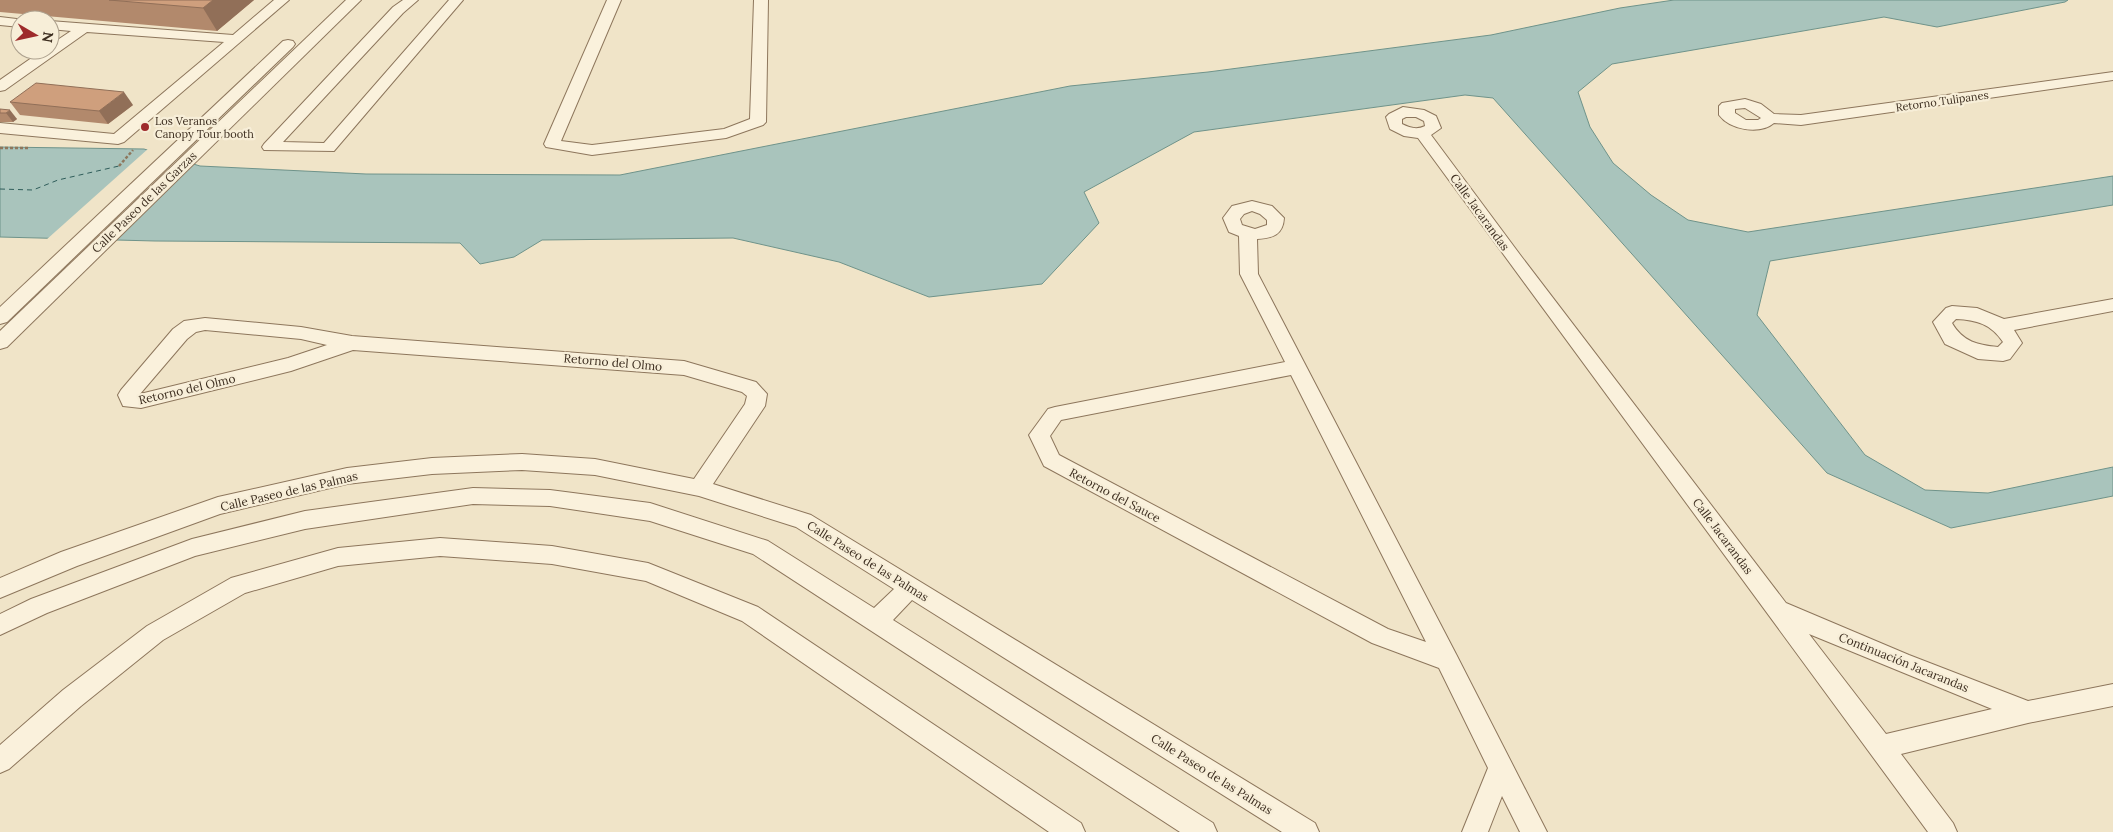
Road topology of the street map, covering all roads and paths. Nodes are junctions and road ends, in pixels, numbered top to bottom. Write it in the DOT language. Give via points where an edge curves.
graph roads {
  1 [pos="268,0"];
  2 [pos="282,0"];
  3 [pos="334,0"];
  4 [pos="354,0"];
  5 [pos="411,0"];
  6 [pos="456,0"];
  7 [pos="614,0"];
  8 [pos="761,0"];
  9 [pos="60,26"];
  10 [pos="84,28"];
  11 [pos="229,38"];
  12 [pos="2113,77"];
  13 [pos="0,87"];
  14 [pos="1770,118"];
  15 [pos="0,128"];
  16 [pos="1423,134"];
  17 [pos="1248,234"];
  18 [pos="2113,305"];
  19 [pos="0,318"];
  20 [pos="2002,326"];
  21 [pos="0,342"];
  22 [pos="352,343"];
  23 [pos="1296,368"];
  24 [pos="699,488"];
  25 [pos="910,587"];
  26 [pos="0,588"];
  27 [pos="1781,611"];
  28 [pos="878,622"];
  29 [pos="0,625"];
  30 [pos="1448,661"];
  31 [pos="2113,695"];
  32 [pos="2028,712"];
  33 [pos="1880,747"];
  34 [pos="0,762"];
  35 [pos="1501,766"];
  36 [pos="1072,832"];
  37 [pos="1204,832"];
  38 [pos="1306,832"];
  39 [pos="1475,832"];
  40 [pos="1534,832"];
  41 [pos="1944,832"];
  1 -- 11 [label="street"];
  2 -- 11 [label="street"];
  3 -- 19 [label="street, Calle Paseo de las Garzas"];
  4 -- 21 [label="street, Calle Paseo de las Garzas"];
  5 -- 6 [label="street" via="270,147 328,148"];
  7 -- 8 [label="street" via="552,144 592,150 726,133 758,122"];
  9 -- 10 [label="street"];
  10 -- 11 [label="street"];
  10 -- 13 [label="street"];
  11 -- 15 [label="street" via="118,138"];
  12 -- 14 [label="street, Retorno Tulipanes" via="1800,120"];
  16 -- 27 [label="street, Calle Jacarandas"];
  17 -- 23 [label="street" via="1249,274"];
  18 -- 20 [label="street"];
  22 -- 22 [label="street, Retorno del Olmo" via="291,364 141,401 130,401 128,395 180,334 191,326 254,327"];
  22 -- 24 [label="street, Retorno del Olmo" via="684,368 748,386 757,394 756,406"];
  23 -- 30 [label="street"];
  23 -- 30 [label="street, Retorno del Sauce" via="1055,414 1039,435 1051,460 1380,636"];
  24 -- 25 [label="street, Calle Paseo de las Palmas" via="803,521"];
  24 -- 26 [label="street, Calle Paseo de las Palmas" via="595,467 522,462 432,466 347,476 218,506 69,559"];
  25 -- 28 [label="street"];
  25 -- 38 [label="street, Calle Paseo de las Palmas"];
  27 -- 32 [label="street, Continuación Jacarandas"];
  27 -- 33 [label="street, Calle Jacarandas"];
  28 -- 29 [label="street" via="760,548 650,512 550,498 473,496 305,520 192,548 39,606"];
  28 -- 37 [label="street"];
  30 -- 35 [label="street"];
  31 -- 32 [label="street"];
  32 -- 33 [label="street"];
  33 -- 41 [label="street, Calle Jacarandas"];
  34 -- 36 [label="street" via="72,698 155,633 239,585 338,557 440,547 552,555 648,572 750,614"];
  35 -- 39 [label="street"];
  35 -- 40 [label="street"];
}
